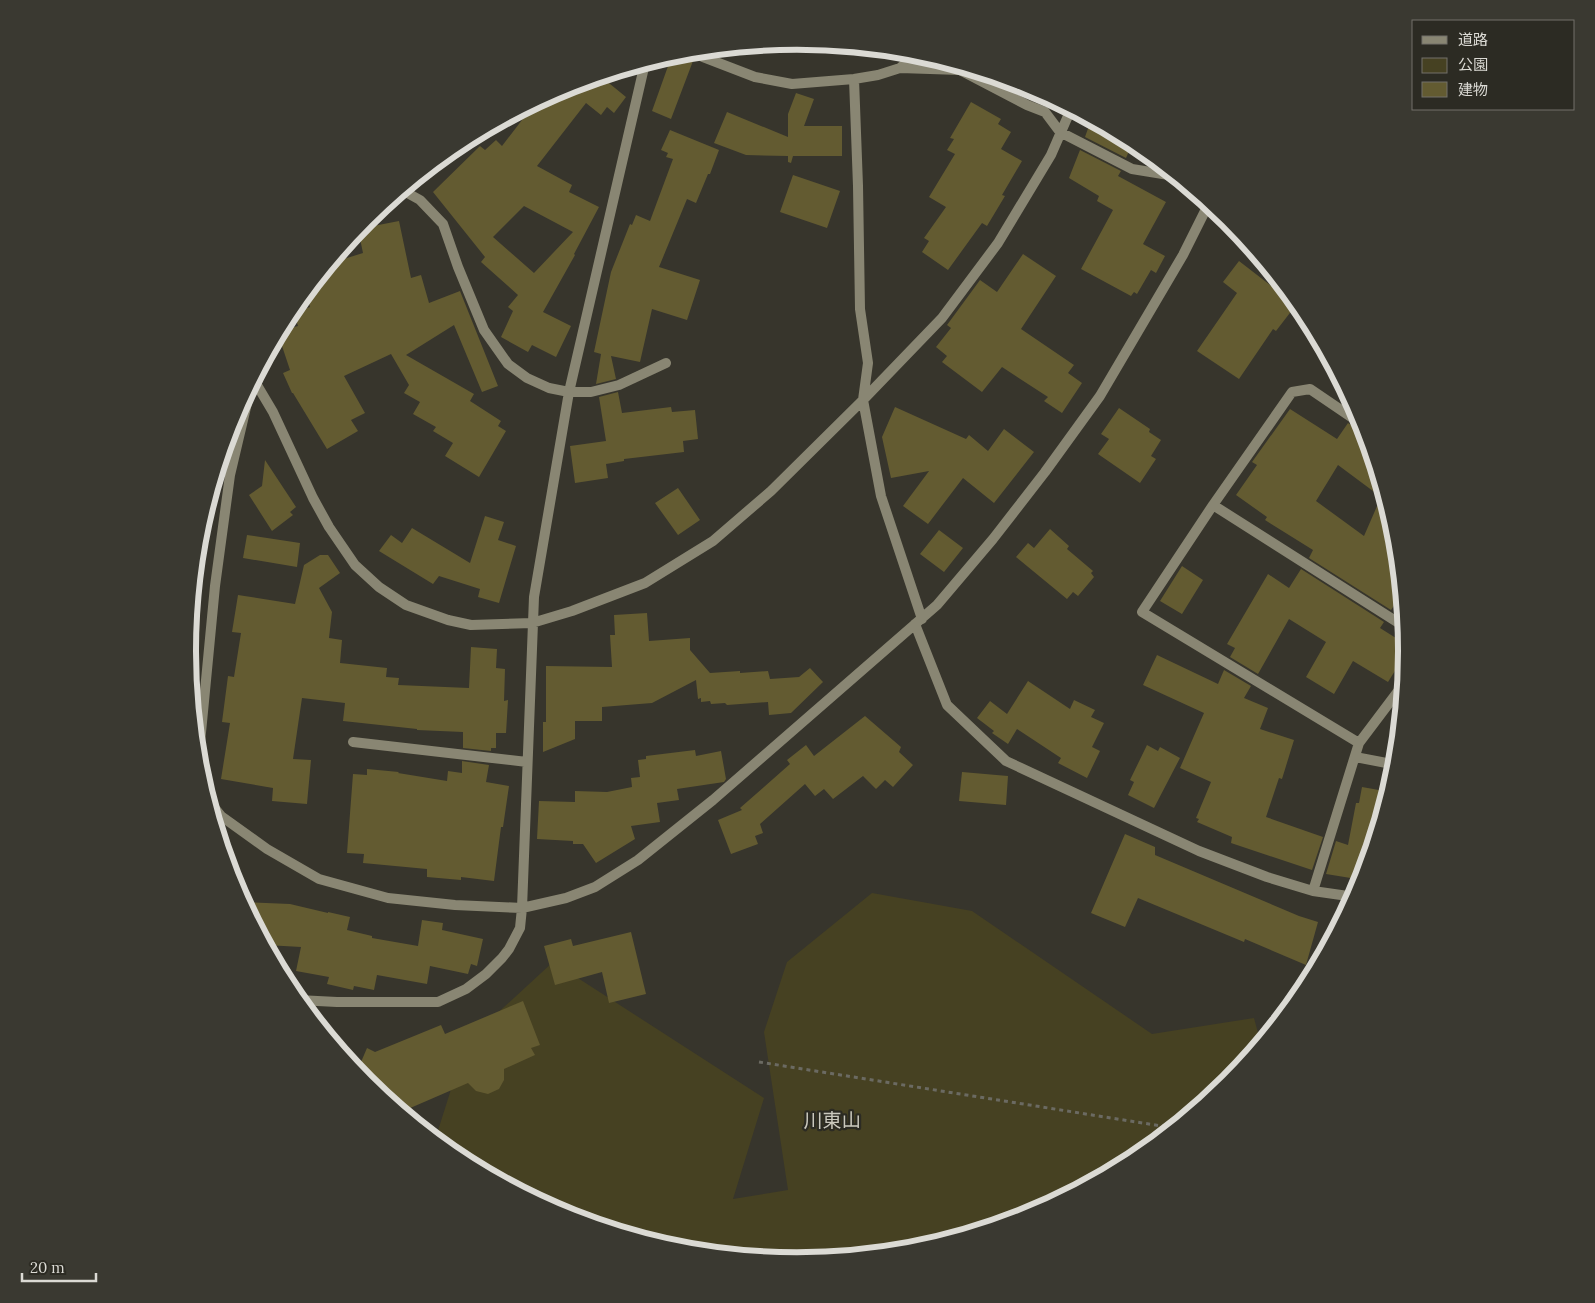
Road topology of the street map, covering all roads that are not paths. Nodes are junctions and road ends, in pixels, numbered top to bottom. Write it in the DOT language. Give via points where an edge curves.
graph roads {
  1 [pos="705,58"];
  2 [pos="908,61"];
  3 [pos="900,68"];
  4 [pos="643,70"];
  5 [pos="952,70"];
  6 [pos="971,76"];
  7 [pos="854,79"];
  8 [pos="1068,114"];
  9 [pos="1060,132"];
  10 [pos="1164,174"];
  11 [pos="408,193"];
  12 [pos="1206,210"];
  13 [pos="666,363"];
  14 [pos="258,386"];
  15 [pos="569,392"];
  16 [pos="863,400"];
  17 [pos="244,417"];
  18 [pos="1351,417"];
  19 [pos="1213,505"];
  20 [pos="918,622"];
  21 [pos="1398,622"];
  22 [pos="532,623"];
  23 [pos="1398,691"];
  24 [pos="201,731"];
  25 [pos="353,742"];
  26 [pos="1359,743"];
  27 [pos="1355,757"];
  28 [pos="527,762"];
  29 [pos="1388,763"];
  30 [pos="220,820"];
  31 [pos="1313,891"];
  32 [pos="1347,896"];
  33 [pos="522,908"];
  34 [pos="307,1000"];
  1 -- 7 [label="street" via="755,77 792,84"];
  2 -- 3 [label="street"];
  3 -- 5 [label="street"];
  3 -- 7 [label="street"];
  4 -- 15 [label="street"];
  6 -- 9 [label="street" via="1045,112"];
  7 -- 16 [label="street" via="860,309 868,363"];
  8 -- 9 [label="street"];
  9 -- 10 [label="street" via="1132,169"];
  9 -- 16 [label="street" via="1051,156 998,243 942,318"];
  11 -- 15 [label="street" via="420,200 443,224 484,330 508,364 527,378 549,388"];
  12 -- 20 [label="street" via="1100,396 993,538 937,605"];
  13 -- 15 [label="street" via="619,385 591,392"];
  14 -- 22 [label="street" via="329,527 355,565 379,587 406,605 448,620 472,625"];
  15 -- 22 [label="street"];
  16 -- 20 [label="street" via="881,496"];
  16 -- 22 [label="street" via="771,491 712,541 645,583"];
  17 -- 24 [label="street" via="230,475"];
  18 -- 19 [label="street" via="1310,389 1292,392"];
  19 -- 21 [label="street"];
  19 -- 26 [label="street" via="1142,612"];
  20 -- 31 [label="street" via="947,705 1006,761 1199,851"];
  20 -- 33 [label="street" via="713,800 638,860 595,886 566,898"];
  22 -- 28 [label="street"];
  23 -- 26 [label="street"];
  25 -- 28 [label="street"];
  26 -- 27 [label="street"];
  27 -- 29 [label="street"];
  27 -- 31 [label="street"];
  28 -- 33 [label="street"];
  30 -- 33 [label="street" via="320,879 388,898"];
  31 -- 32 [label="street"];
  33 -- 34 [label="street" via="520,928 502,958 466,989 438,1002"];
}
